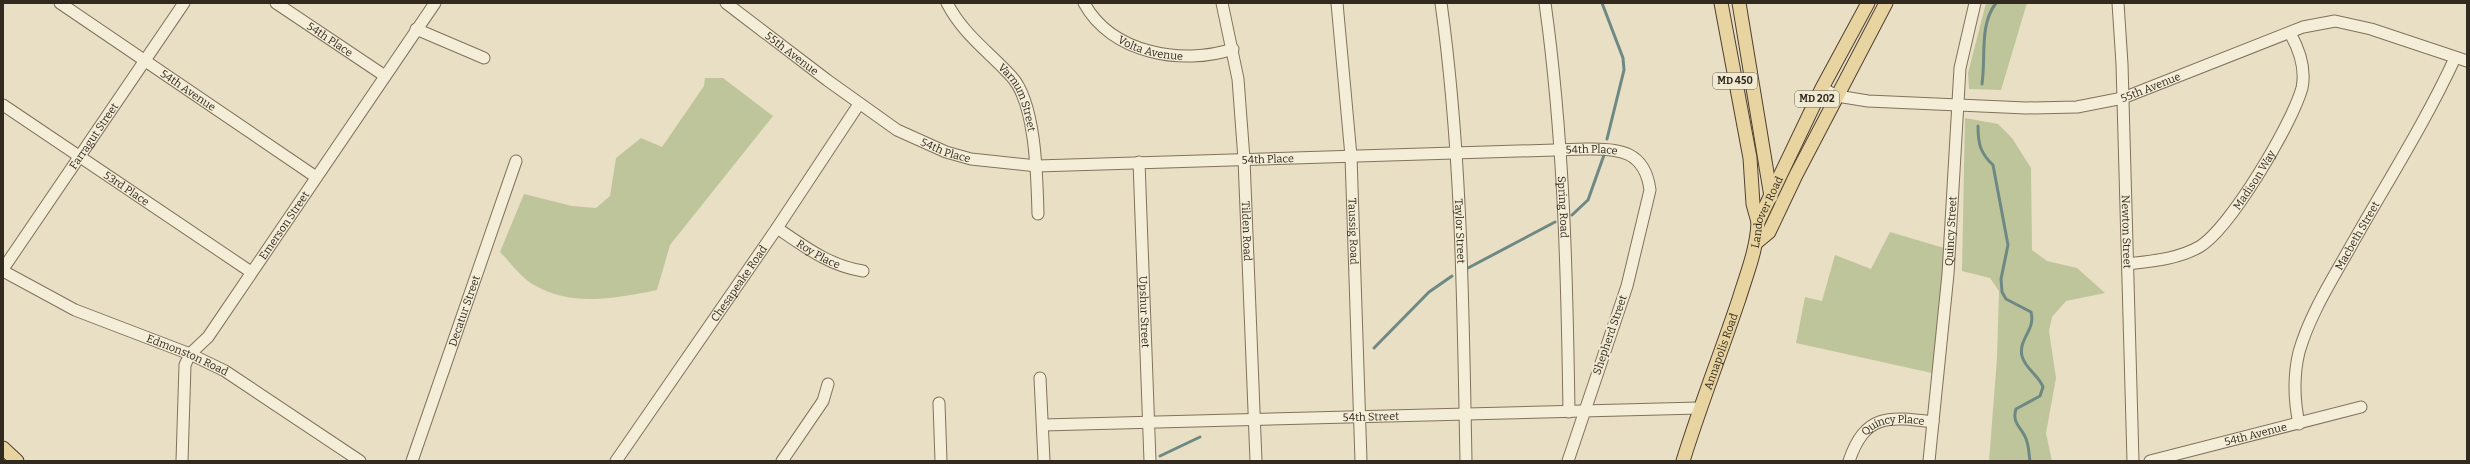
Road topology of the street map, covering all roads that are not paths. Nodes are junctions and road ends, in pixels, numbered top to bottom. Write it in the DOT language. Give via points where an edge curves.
graph roads {
  1 [pos="60,3"];
  2 [pos="184,3"];
  3 [pos="276,3"];
  4 [pos="434,3"];
  5 [pos="726,3"];
  6 [pos="948,3"];
  7 [pos="1084,3"];
  8 [pos="1222,3"];
  9 [pos="1337,3"];
  10 [pos="1441,3"];
  11 [pos="1545,3"];
  12 [pos="1721,3"];
  13 [pos="1739,3"];
  14 [pos="1868,3"];
  15 [pos="1886,3"];
  16 [pos="1975,3"];
  17 [pos="2118,3"];
  18 [pos="416,29"];
  19 [pos="2290,33"];
  20 [pos="1232,49"];
  21 [pos="484,58"];
  22 [pos="2455,58"];
  23 [pos="146,60"];
  24 [pos="2467,61"];
  25 [pos="385,76"];
  26 [pos="1822,88"];
  27 [pos="1837,96"];
  28 [pos="2122,98"];
  29 [pos="859,104"];
  30 [pos="3,105"];
  31 [pos="1957,105"];
  32 [pos="1560,150"];
  33 [pos="1456,154"];
  34 [pos="80,155"];
  35 [pos="1351,156"];
  36 [pos="1765,156"];
  37 [pos="1244,158"];
  38 [pos="1787,158"];
  39 [pos="516,161"];
  40 [pos="1139,162"];
  41 [pos="1037,166"];
  42 [pos="316,177"];
  43 [pos="1771,197"];
  44 [pos="1646,207"];
  45 [pos="1038,214"];
  46 [pos="1777,214"];
  47 [pos="1758,222"];
  48 [pos="777,228"];
  49 [pos="1757,242"];
  50 [pos="2128,264"];
  51 [pos="3,270"];
  52 [pos="863,271"];
  53 [pos="251,272"];
  54 [pos="190,354"];
  55 [pos="1040,378"];
  56 [pos="828,384"];
  57 [pos="939,404"];
  58 [pos="2362,407"];
  59 [pos="1699,408"];
  60 [pos="1584,411"];
  61 [pos="1569,412"];
  62 [pos="1465,414"];
  63 [pos="1359,417"];
  64 [pos="1255,420"];
  65 [pos="1148,422"];
  66 [pos="1933,422"];
  67 [pos="2299,424"];
  68 [pos="1043,425"];
  69 [pos="3,448"];
  70 [pos="17,461"];
  71 [pos="182,461"];
  72 [pos="360,461"];
  73 [pos="412,461"];
  74 [pos="616,461"];
  75 [pos="782,461"];
  76 [pos="941,461"];
  77 [pos="1044,461"];
  78 [pos="1150,461"];
  79 [pos="1256,461"];
  80 [pos="1361,461"];
  81 [pos="1466,461"];
  82 [pos="1568,461"];
  83 [pos="1683,461"];
  84 [pos="1849,461"];
  85 [pos="1929,461"];
  86 [pos="2133,461"];
  87 [pos="2150,461"];
  1 -- 23 [label="street, 54th Avenue"];
  2 -- 23 [label="street, Farragut Street"];
  3 -- 25 [label="street, 54th Place"];
  4 -- 18 [label="street, Emerson Street"];
  5 -- 29 [label="street, 55th Avenue"];
  6 -- 41 [label="street, Varnum Street" via="965,32 1012,76 1021,91"];
  7 -- 20 [label="street, Volta Avenue" via="1096,20 1110,33 1140,48 1179,56 1211,54"];
  8 -- 20 [label="street, Tilden Road"];
  9 -- 35 [label="street, Taussig Road"];
  10 -- 33 [label="street, Taylor Street" via="1450,72"];
  11 -- 32 [label="street, Spring Road" via="1554,67"];
  12 -- 47 [label="main road, MD 450" via="1750,158 1753,204"];
  13 -- 36 [label="main road, MD 450"];
  14 -- 26 [label="main road, Landover Road / MD 202"];
  15 -- 27 [label="main road, Landover Road / MD 202"];
  16 -- 31 [label="street, Quincy Street" via="1961,62"];
  17 -- 28 [label="street, Newton Street"];
  18 -- 21 [label="street"];
  18 -- 25 [label="street, Emerson Street"];
  19 -- 22 [label="street, 55th Avenue" via="2320,23 2351,23"];
  19 -- 28 [label="street, 55th Avenue"];
  19 -- 50 [label="street, Madison Way" via="2296,43 2302,66 2302,87 2280,135 2232,211 2199,247 2173,257"];
  20 -- 37 [label="street, Tilden Road" via="1238,79"];
  22 -- 24 [label="street, 55th Avenue"];
  22 -- 67 [label="street, Macbeth Street" via="2327,288 2306,334 2299,353 2294,383"];
  23 -- 34 [label="street, Farragut Street"];
  23 -- 42 [label="street, 54th Avenue"];
  25 -- 42 [label="street, Emerson Street"];
  26 -- 27 [label="street, 55th Avenue"];
  26 -- 38 [label="main road, Landover Road / MD 202"];
  27 -- 31 [label="street, 55th Avenue" via="1868,101"];
  27 -- 46 [label="main road, Landover Road / MD 202"];
  28 -- 31 [label="street, 55th Avenue" via="2056,109"];
  28 -- 50 [label="street, Newton Street"];
  29 -- 41 [label="street, 54th Place" via="897,130 946,152 971,160"];
  29 -- 48 [label="street, Chesapeake Road"];
  30 -- 34 [label="street, 53rd Place"];
  31 -- 66 [label="street, Quincy Street" via="1948,274"];
  32 -- 33 [label="street, 54th Place"];
  32 -- 44 [label="street, 54th Place" via="1607,148 1624,152 1634,158 1648,176 1650,190"];
  32 -- 61 [label="street, Spring Road"];
  33 -- 35 [label="street, 54th Place"];
  33 -- 62 [label="street, Taylor Street"];
  34 -- 51 [label="street, Farragut Street"];
  34 -- 53 [label="street, 53rd Place"];
  35 -- 37 [label="street, 54th Place"];
  35 -- 63 [label="street, Taussig Road"];
  36 -- 38 [label="main road"];
  36 -- 43 [label="main road, MD 450"];
  37 -- 40 [label="street, 54th Place"];
  37 -- 64 [label="street, Tilden Road"];
  38 -- 43 [label="main road, Landover Road / MD 202"];
  39 -- 73 [label="street, Decatur Street"];
  40 -- 41 [label="street, 54th Place"];
  40 -- 65 [label="street, Upshur Street"];
  41 -- 45 [label="street, Varnum Street"];
  42 -- 53 [label="street, Emerson Street"];
  43 -- 46 [label="main road, MD 450"];
  43 -- 47 [label="main road, Landover Road / MD 202"];
  44 -- 60 [label="street, Shepherd Street" via="1627,286"];
  46 -- 49 [label="main road, Landover Road / MD 450" via="1769,232"];
  47 -- 49 [label="main road, Landover Road / MD 450"];
  48 -- 52 [label="street, Roy Place" via="820,257 845,268"];
  48 -- 74 [label="street, Chesapeake Road"];
  49 -- 59 [label="main road, Annapolis Road / MD 450"];
  50 -- 86 [label="street, Newton Street"];
  51 -- 54 [label="street, Edmonston Road" via="76,310"];
  53 -- 54 [label="street, Emerson Street" via="208,337"];
  54 -- 71 [label="street, Emerson Street" via="184,374"];
  54 -- 72 [label="street, Edmonston Road" via="258,392"];
  55 -- 68 [label="street"];
  56 -- 75 [label="street" via="823,402"];
  57 -- 76 [label="street"];
  58 -- 67 [label="street, 54th Avenue"];
  59 -- 60 [label="street, 54th Street"];
  59 -- 83 [label="main road, Annapolis Road / MD 450"];
  60 -- 61 [label="street, 54th Street"];
  60 -- 82 [label="street, Shepherd Street"];
  61 -- 62 [label="street, 54th Street"];
  62 -- 63 [label="street, 54th Street"];
  62 -- 81 [label="street, Taylor Street"];
  63 -- 64 [label="street, 54th Street"];
  63 -- 80 [label="street, Taussig Road"];
  64 -- 65 [label="street, 54th Street"];
  64 -- 79 [label="street, Tilden Road"];
  65 -- 68 [label="street, 54th Street"];
  65 -- 78 [label="street, Upshur Street"];
  66 -- 84 [label="street, Quincy Place" via="1876,422 1863,431"];
  66 -- 85 [label="street, Quincy Street"];
  67 -- 87 [label="street, 54th Avenue"];
  68 -- 77 [label="street"];
  69 -- 70 [label="main road"];
}
